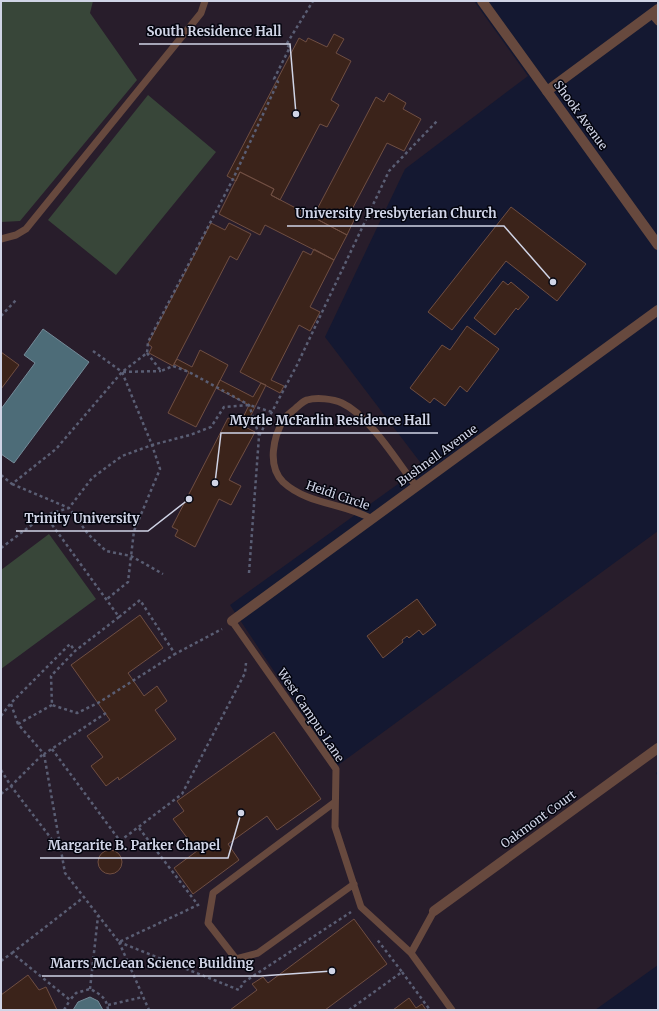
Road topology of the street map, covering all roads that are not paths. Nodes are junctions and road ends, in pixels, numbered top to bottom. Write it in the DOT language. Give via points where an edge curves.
graph roads {
  1 [pos="205,1"];
  2 [pos="482,1"];
  3 [pos="654,12"];
  4 [pos="658,22"];
  5 [pos="548,91"];
  6 [pos="1,239"];
  7 [pos="658,245"];
  8 [pos="658,310"];
  9 [pos="416,486"];
  10 [pos="372,518"];
  11 [pos="232,621"];
  12 [pos="658,748"];
  13 [pos="335,802"];
  14 [pos="354,884"];
  15 [pos="434,911"];
  16 [pos="411,953"];
  17 [pos="452,1010"];
  1 -- 6 [label="lane" via="201,13 26,228 16,235"];
  2 -- 5 [label="street, Shook Avenue"];
  3 -- 4 [label="lane"];
  3 -- 5 [label="street"];
  5 -- 7 [label="street, Shook Avenue"];
  8 -- 9 [label="street, Bushnell Avenue"];
  9 -- 10 [label="street, Bushnell Avenue"];
  9 -- 10 [label="lane, Heidi Circle" via="365,419 342,403 320,398 305,400 284,419 276,439 272,461 282,481 298,492 321,502 361,512"];
  10 -- 11 [label="street, Bushnell Avenue"];
  11 -- 13 [label="lane, West Campus Lane" via="336,769"];
  12 -- 15 [label="street, Oakmont Court"];
  13 -- 14 [label="lane, West Campus Lane" via="335,827"];
  13 -- 14 [label="lane" via="213,893 208,923 236,959 258,953"];
  14 -- 16 [label="lane, West Campus Lane" via="361,907"];
  15 -- 16 [label="lane"];
  16 -- 17 [label="lane, West Campus Lane"];
}
